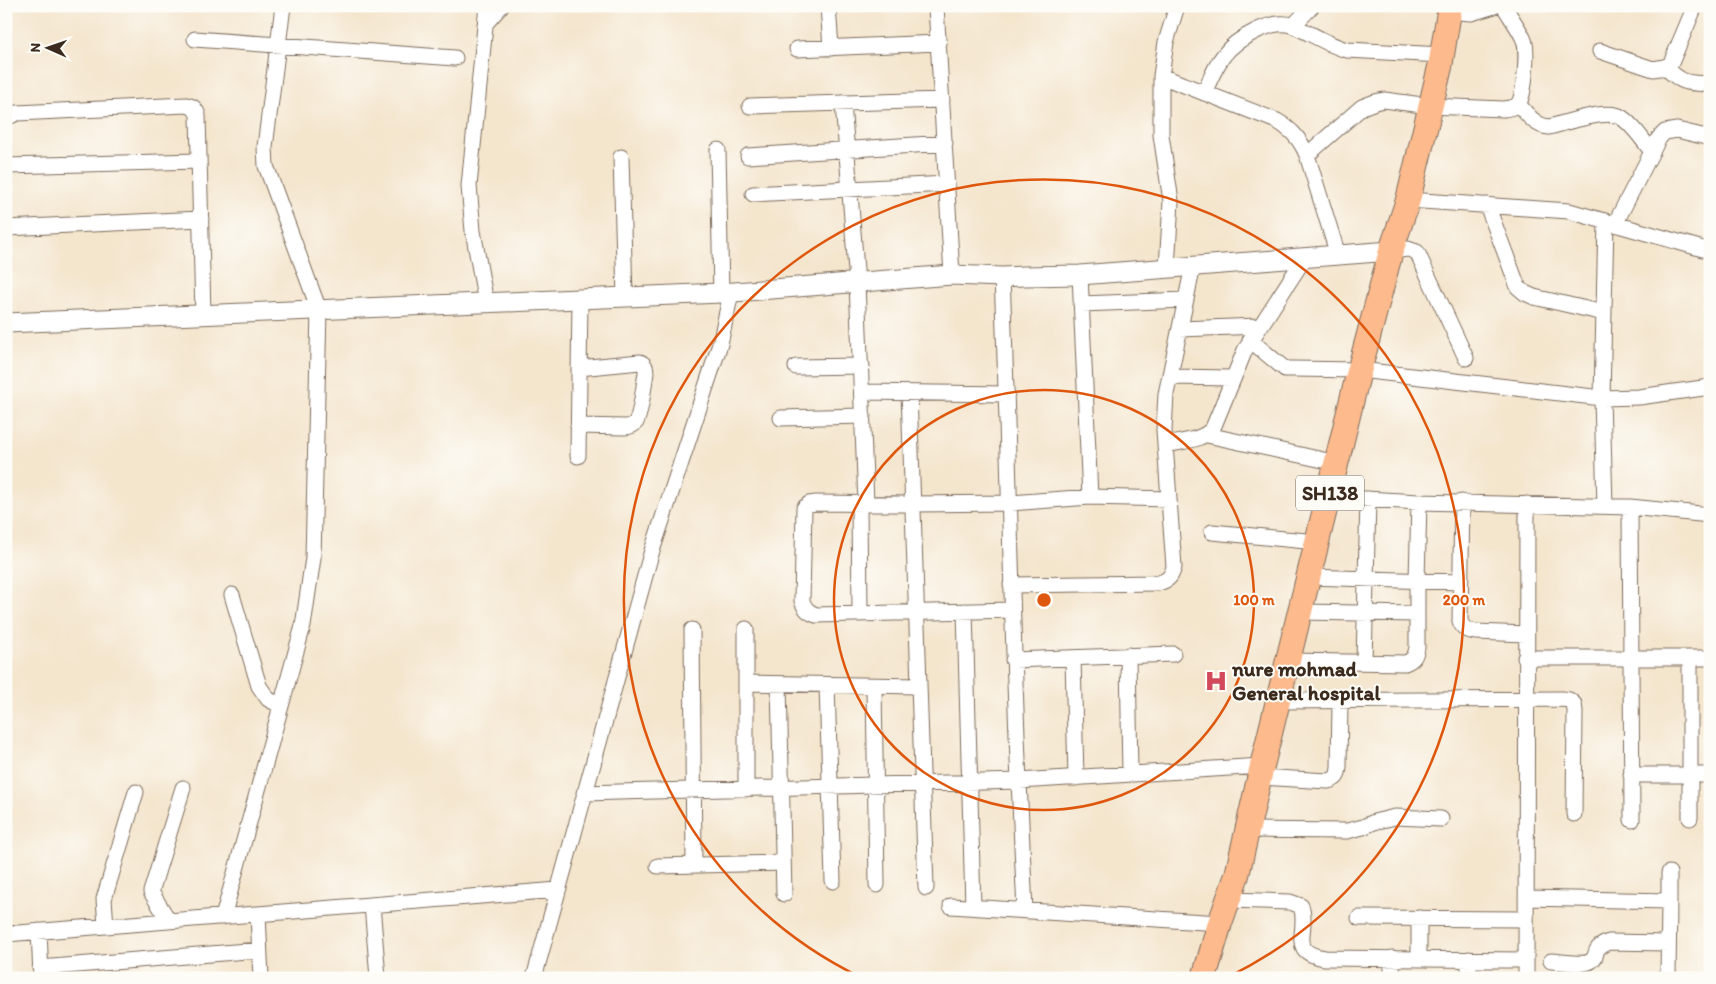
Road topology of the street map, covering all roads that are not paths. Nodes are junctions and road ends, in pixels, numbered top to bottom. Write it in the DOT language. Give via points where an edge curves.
graph roads {
  1 [pos="283,6"];
  2 [pos="487,6"];
  3 [pos="501,6"];
  4 [pos="828,6"];
  5 [pos="936,6"];
  6 [pos="1177,6"];
  7 [pos="1494,6"];
  8 [pos="1504,6"];
  9 [pos="1695,6"];
  10 [pos="1450,9"];
  11 [pos="1302,14"];
  12 [pos="486,24"];
  13 [pos="194,39"];
  14 [pos="939,44"];
  15 [pos="278,45"];
  16 [pos="831,48"];
  17 [pos="797,49"];
  18 [pos="1600,51"];
  19 [pos="1442,55"];
  20 [pos="455,58"];
  21 [pos="1666,67"];
  22 [pos="1161,76"];
  23 [pos="1710,84"];
  24 [pos="1204,93"];
  25 [pos="942,100"];
  26 [pos="843,103"];
  27 [pos="1518,104"];
  28 [pos="750,106"];
  29 [pos="1430,106"];
  30 [pos="6,118"];
  31 [pos="1710,138"];
  32 [pos="944,143"];
  33 [pos="718,150"];
  34 [pos="846,150"];
  35 [pos="1652,152"];
  36 [pos="1307,155"];
  37 [pos="748,156"];
  38 [pos="621,157"];
  39 [pos="199,162"];
  40 [pos="6,166"];
  41 [pos="947,184"];
  42 [pos="850,189"];
  43 [pos="753,194"];
  44 [pos="1408,200"];
  45 [pos="1487,205"];
  46 [pos="201,219"];
  47 [pos="1610,222"];
  48 [pos="6,228"];
  49 [pos="1391,251"];
  50 [pos="1710,251"];
  51 [pos="1338,255"];
  52 [pos="1305,257"];
  53 [pos="1193,266"];
  54 [pos="1167,268"];
  55 [pos="952,275"];
  56 [pos="1080,275"];
  57 [pos="1002,277"];
  58 [pos="857,283"];
  59 [pos="726,293"];
  60 [pos="625,297"];
  61 [pos="580,299"];
  62 [pos="1186,300"];
  63 [pos="486,303"];
  64 [pos="1081,304"];
  65 [pos="319,310"];
  66 [pos="1604,313"];
  67 [pos="203,315"];
  68 [pos="6,323"];
  69 [pos="1259,326"];
  70 [pos="1180,329"];
  71 [pos="1250,340"];
  72 [pos="1466,358"];
  73 [pos="862,366"];
  74 [pos="796,367"];
  75 [pos="579,368"];
  76 [pos="1360,370"];
  77 [pos="1170,378"];
  78 [pos="1232,378"];
  79 [pos="1710,387"];
  80 [pos="862,392"];
  81 [pos="909,393"];
  82 [pos="1007,394"];
  83 [pos="1602,398"];
  84 [pos="863,416"];
  85 [pos="781,418"];
  86 [pos="578,426"];
  87 [pos="1207,435"];
  88 [pos="1166,445"];
  89 [pos="578,456"];
  90 [pos="1337,463"];
  91 [pos="1329,497"];
  92 [pos="1090,498"];
  93 [pos="1169,499"];
  94 [pos="1368,499"];
  95 [pos="1419,502"];
  96 [pos="1462,502"];
  97 [pos="863,503"];
  98 [pos="1010,503"];
  99 [pos="913,504"];
  100 [pos="1527,504"];
  101 [pos="1606,506"];
  102 [pos="1630,507"];
  103 [pos="1710,515"];
  104 [pos="1212,532"];
  105 [pos="1317,542"];
  106 [pos="1309,577"];
  107 [pos="1366,579"];
  108 [pos="1416,580"];
  109 [pos="1460,582"];
  110 [pos="1012,584"];
  111 [pos="232,594"];
  112 [pos="1012,610"];
  113 [pos="965,611"];
  114 [pos="916,612"];
  115 [pos="1300,612"];
  116 [pos="1365,613"];
  117 [pos="860,614"];
  118 [pos="1417,614"];
  119 [pos="746,629"];
  120 [pos="692,630"];
  121 [pos="1526,634"];
  122 [pos="1173,654"];
  123 [pos="1128,656"];
  124 [pos="1073,658"];
  125 [pos="1526,658"];
  126 [pos="1710,658"];
  127 [pos="1631,659"];
  128 [pos="1690,659"];
  129 [pos="1013,660"];
  130 [pos="1288,661"];
  131 [pos="1364,662"];
  132 [pos="746,683"];
  133 [pos="779,684"];
  134 [pos="827,685"];
  135 [pos="874,686"];
  136 [pos="919,686"];
  137 [pos="1526,700"];
  138 [pos="1278,701"];
  139 [pos="1340,701"];
  140 [pos="281,706"];
  141 [pos="1260,771"];
  142 [pos="1130,774"];
  143 [pos="1690,774"];
  144 [pos="1632,775"];
  145 [pos="1710,775"];
  146 [pos="1076,778"];
  147 [pos="1019,781"];
  148 [pos="970,782"];
  149 [pos="922,783"];
  150 [pos="875,784"];
  151 [pos="830,786"];
  152 [pos="184,788"];
  153 [pos="782,788"];
  154 [pos="746,789"];
  155 [pos="693,790"];
  156 [pos="136,792"];
  157 [pos="584,794"];
  158 [pos="1574,814"];
  159 [pos="1690,818"];
  160 [pos="1442,819"];
  161 [pos="1632,820"];
  162 [pos="1247,830"];
  163 [pos="783,863"];
  164 [pos="694,865"];
  165 [pos="658,866"];
  166 [pos="1669,873"];
  167 [pos="833,881"];
  168 [pos="877,885"];
  169 [pos="926,888"];
  170 [pos="558,890"];
  171 [pos="784,894"];
  172 [pos="1526,898"];
  173 [pos="1228,900"];
  174 [pos="1669,901"];
  175 [pos="372,905"];
  176 [pos="951,906"];
  177 [pos="974,908"];
  178 [pos="1026,911"];
  179 [pos="258,914"];
  180 [pos="223,916"];
  181 [pos="1359,918"];
  182 [pos="1419,918"];
  183 [pos="1526,919"];
  184 [pos="169,921"];
  185 [pos="1220,922"];
  186 [pos="106,926"];
  187 [pos="39,931"];
  188 [pos="6,934"];
  189 [pos="1668,943"];
  190 [pos="260,950"];
  191 [pos="1392,958"];
  192 [pos="1419,959"];
  193 [pos="1469,959"];
  194 [pos="1525,960"];
  195 [pos="1550,960"];
  196 [pos="40,973"];
  197 [pos="261,978"];
  198 [pos="378,978"];
  199 [pos="534,978"];
  200 [pos="1204,978"];
  201 [pos="1392,978"];
  202 [pos="1469,978"];
  203 [pos="1526,978"];
  204 [pos="1668,978"];
  1 -- 15 [label="street"];
  2 -- 12 [label="street"];
  3 -- 12 [label="street"];
  4 -- 16 [label="street"];
  5 -- 14 [label="street"];
  6 -- 22 [label="street" via="1166,42"];
  7 -- 10 [label="street" via="1470,13"];
  8 -- 27 [label="street" via="1524,41 1526,52 1522,97"];
  9 -- 21 [label="street" via="1671,63"];
  10 -- 19 [label="main road, SH138"];
  11 -- 19 [label="street" via="1334,47"];
  11 -- 24 [label="street" via="1265,26 1232,46 1220,60"];
  12 -- 63 [label="street" via="469,186 473,231"];
  13 -- 15 [label="street"];
  14 -- 16 [label="street"];
  14 -- 25 [label="street"];
  15 -- 20 [label="street"];
  15 -- 65 [label="street" via="265,147 266,166"];
  16 -- 17 [label="street"];
  18 -- 21 [label="street" via="1653,69"];
  19 -- 29 [label="main road, SH138"];
  21 -- 23 [label="street" via="1685,83"];
  22 -- 24 [label="street"];
  22 -- 54 [label="street" via="1161,135 1171,201"];
  24 -- 36 [label="street" via="1277,121 1300,140"];
  25 -- 26 [label="street"];
  25 -- 32 [label="street"];
  26 -- 28 [label="street"];
  26 -- 34 [label="street"];
  27 -- 29 [label="street" via="1504,109"];
  27 -- 35 [label="street" via="1544,127 1602,115 1620,116"];
  29 -- 36 [label="street" via="1384,100 1362,107"];
  29 -- 44 [label="main road, SH138"];
  30 -- 39 [label="street" via="17,113 192,106 198,115"];
  31 -- 35 [label="street" via="1670,130 1659,138"];
  32 -- 34 [label="street"];
  32 -- 41 [label="street"];
  33 -- 59 [label="street"];
  34 -- 37 [label="street"];
  34 -- 42 [label="street"];
  35 -- 47 [label="street"];
  36 -- 51 [label="street"];
  38 -- 60 [label="street"];
  39 -- 40 [label="street"];
  39 -- 46 [label="street"];
  41 -- 42 [label="street"];
  41 -- 55 [label="street"];
  42 -- 43 [label="street"];
  42 -- 58 [label="street"];
  44 -- 45 [label="street"];
  44 -- 49 [label="main road, SH138"];
  45 -- 47 [label="street" via="1568,211"];
  45 -- 66 [label="street" via="1518,287 1534,297"];
  46 -- 48 [label="street"];
  46 -- 67 [label="street"];
  47 -- 50 [label="street"];
  47 -- 66 [label="street"];
  49 -- 51 [label="street"];
  49 -- 72 [label="street" via="1408,249 1417,252"];
  49 -- 76 [label="main road, SH138"];
  51 -- 52 [label="street"];
  52 -- 53 [label="street"];
  52 -- 69 [label="street"];
  53 -- 54 [label="street"];
  53 -- 62 [label="street"];
  54 -- 56 [label="street"];
  55 -- 57 [label="street"];
  55 -- 58 [label="street"];
  56 -- 57 [label="street"];
  56 -- 64 [label="street"];
  57 -- 82 [label="street"];
  58 -- 59 [label="street"];
  58 -- 73 [label="street"];
  59 -- 60 [label="street"];
  59 -- 157 [label="street" via="720,344 651,554"];
  60 -- 61 [label="street"];
  61 -- 63 [label="street"];
  61 -- 75 [label="street"];
  62 -- 64 [label="street"];
  62 -- 70 [label="street"];
  63 -- 65 [label="street"];
  64 -- 92 [label="street"];
  65 -- 67 [label="street"];
  65 -- 140 [label="street" via="313,558 303,626"];
  66 -- 83 [label="street"];
  67 -- 68 [label="street"];
  69 -- 70 [label="street"];
  69 -- 71 [label="street"];
  70 -- 77 [label="street"];
  71 -- 76 [label="street" via="1285,369"];
  71 -- 78 [label="street"];
  73 -- 74 [label="street"];
  73 -- 80 [label="street"];
  75 -- 86 [label="street"];
  75 -- 86 [label="street" via="640,362 644,364 646,373 635,424 630,427"];
  76 -- 83 [label="street"];
  76 -- 90 [label="main road, SH138"];
  77 -- 78 [label="street"];
  77 -- 88 [label="street" via="1164,410"];
  78 -- 87 [label="street" via="1213,428"];
  79 -- 83 [label="street" via="1639,397"];
  80 -- 81 [label="street"];
  80 -- 84 [label="street"];
  81 -- 82 [label="street"];
  81 -- 99 [label="street"];
  82 -- 98 [label="street"];
  83 -- 101 [label="street"];
  84 -- 85 [label="street"];
  84 -- 97 [label="street"];
  86 -- 89 [label="street"];
  87 -- 88 [label="street"];
  87 -- 90 [label="street"];
  88 -- 93 [label="street"];
  90 -- 91 [label="main road, SH138"];
  91 -- 94 [label="street"];
  91 -- 105 [label="main road, SH138"];
  92 -- 93 [label="street"];
  92 -- 98 [label="street"];
  93 -- 110 [label="street" via="1174,567 1172,576 1166,581"];
  94 -- 95 [label="street"];
  94 -- 107 [label="street"];
  95 -- 96 [label="street"];
  95 -- 108 [label="street"];
  96 -- 100 [label="street"];
  96 -- 109 [label="street"];
  97 -- 99 [label="street"];
  97 -- 117 [label="street"];
  97 -- 117 [label="street" via="816,503 804,508 802,601 805,608 816,615"];
  98 -- 99 [label="street"];
  98 -- 110 [label="street"];
  99 -- 114 [label="street"];
  100 -- 101 [label="street"];
  100 -- 121 [label="street"];
  101 -- 102 [label="street"];
  102 -- 103 [label="street"];
  102 -- 127 [label="street"];
  104 -- 105 [label="street"];
  105 -- 106 [label="main road, SH138"];
  106 -- 107 [label="street"];
  106 -- 115 [label="main road, SH138"];
  107 -- 108 [label="street"];
  107 -- 116 [label="street"];
  108 -- 109 [label="street"];
  108 -- 118 [label="street"];
  109 -- 121 [label="street" via="1460,621 1468,631"];
  110 -- 112 [label="street"];
  111 -- 140 [label="street" via="259,686 268,699"];
  112 -- 113 [label="street"];
  112 -- 129 [label="street"];
  113 -- 114 [label="street"];
  113 -- 148 [label="street"];
  114 -- 117 [label="street"];
  114 -- 136 [label="street"];
  115 -- 116 [label="street"];
  115 -- 130 [label="main road, SH138"];
  116 -- 118 [label="street"];
  116 -- 131 [label="street"];
  118 -- 131 [label="street" via="1417,648 1411,661"];
  119 -- 132 [label="street"];
  120 -- 155 [label="street"];
  121 -- 125 [label="street"];
  122 -- 123 [label="street"];
  123 -- 124 [label="street"];
  123 -- 142 [label="street"];
  124 -- 129 [label="street"];
  124 -- 146 [label="street"];
  125 -- 127 [label="street"];
  125 -- 137 [label="street"];
  126 -- 128 [label="street"];
  127 -- 128 [label="street"];
  127 -- 144 [label="street"];
  128 -- 143 [label="street"];
  129 -- 147 [label="street"];
  130 -- 131 [label="street"];
  130 -- 138 [label="main road, SH138"];
  132 -- 133 [label="street"];
  132 -- 154 [label="street"];
  133 -- 134 [label="street"];
  133 -- 153 [label="street"];
  134 -- 135 [label="street"];
  134 -- 151 [label="street"];
  135 -- 136 [label="street"];
  135 -- 150 [label="street"];
  136 -- 149 [label="street"];
  137 -- 139 [label="street"];
  137 -- 158 [label="street" via="1562,699 1574,704"];
  137 -- 172 [label="street"];
  138 -- 139 [label="street"];
  138 -- 141 [label="main road, SH138"];
  139 -- 141 [label="street" via="1338,776 1328,780"];
  140 -- 180 [label="street"];
  141 -- 142 [label="street"];
  141 -- 162 [label="main road, SH138"];
  142 -- 146 [label="street"];
  143 -- 144 [label="street"];
  143 -- 145 [label="street"];
  143 -- 159 [label="street"];
  144 -- 161 [label="street"];
  146 -- 147 [label="street"];
  147 -- 148 [label="street"];
  147 -- 178 [label="street"];
  148 -- 149 [label="street"];
  148 -- 177 [label="street"];
  149 -- 150 [label="street"];
  149 -- 169 [label="street"];
  150 -- 151 [label="street"];
  150 -- 168 [label="street"];
  151 -- 153 [label="street"];
  151 -- 167 [label="street"];
  152 -- 184 [label="street" via="151,892"];
  153 -- 154 [label="street"];
  153 -- 163 [label="street"];
  154 -- 155 [label="street"];
  155 -- 157 [label="street"];
  155 -- 164 [label="street"];
  156 -- 186 [label="street" via="104,899"];
  157 -- 170 [label="street"];
  160 -- 162 [label="street" via="1396,818 1347,831"];
  162 -- 173 [label="main road, SH138"];
  163 -- 164 [label="street"];
  163 -- 171 [label="street"];
  164 -- 165 [label="street"];
  166 -- 174 [label="street"];
  170 -- 175 [label="street"];
  170 -- 199 [label="street"];
  172 -- 174 [label="street"];
  172 -- 183 [label="street"];
  173 -- 185 [label="main road, SH138"];
  173 -- 191 [label="street" via="1290,902 1301,906 1302,944 1311,956"];
  174 -- 189 [label="street"];
  175 -- 179 [label="street"];
  175 -- 198 [label="street"];
  176 -- 177 [label="street"];
  177 -- 178 [label="street"];
  178 -- 185 [label="street"];
  179 -- 180 [label="street"];
  179 -- 190 [label="street"];
  180 -- 184 [label="street"];
  181 -- 182 [label="street"];
  182 -- 183 [label="street"];
  182 -- 192 [label="street"];
  183 -- 194 [label="street"];
  184 -- 186 [label="street"];
  185 -- 200 [label="main road, SH138"];
  186 -- 187 [label="street"];
  187 -- 188 [label="street"];
  187 -- 196 [label="street"];
  189 -- 195 [label="street" via="1609,942 1600,945 1590,962"];
  189 -- 204 [label="street"];
  190 -- 196 [label="street"];
  190 -- 197 [label="street"];
  191 -- 192 [label="street"];
  191 -- 201 [label="street"];
  192 -- 193 [label="street"];
  193 -- 194 [label="street"];
  193 -- 202 [label="street"];
  194 -- 203 [label="street"];
}
